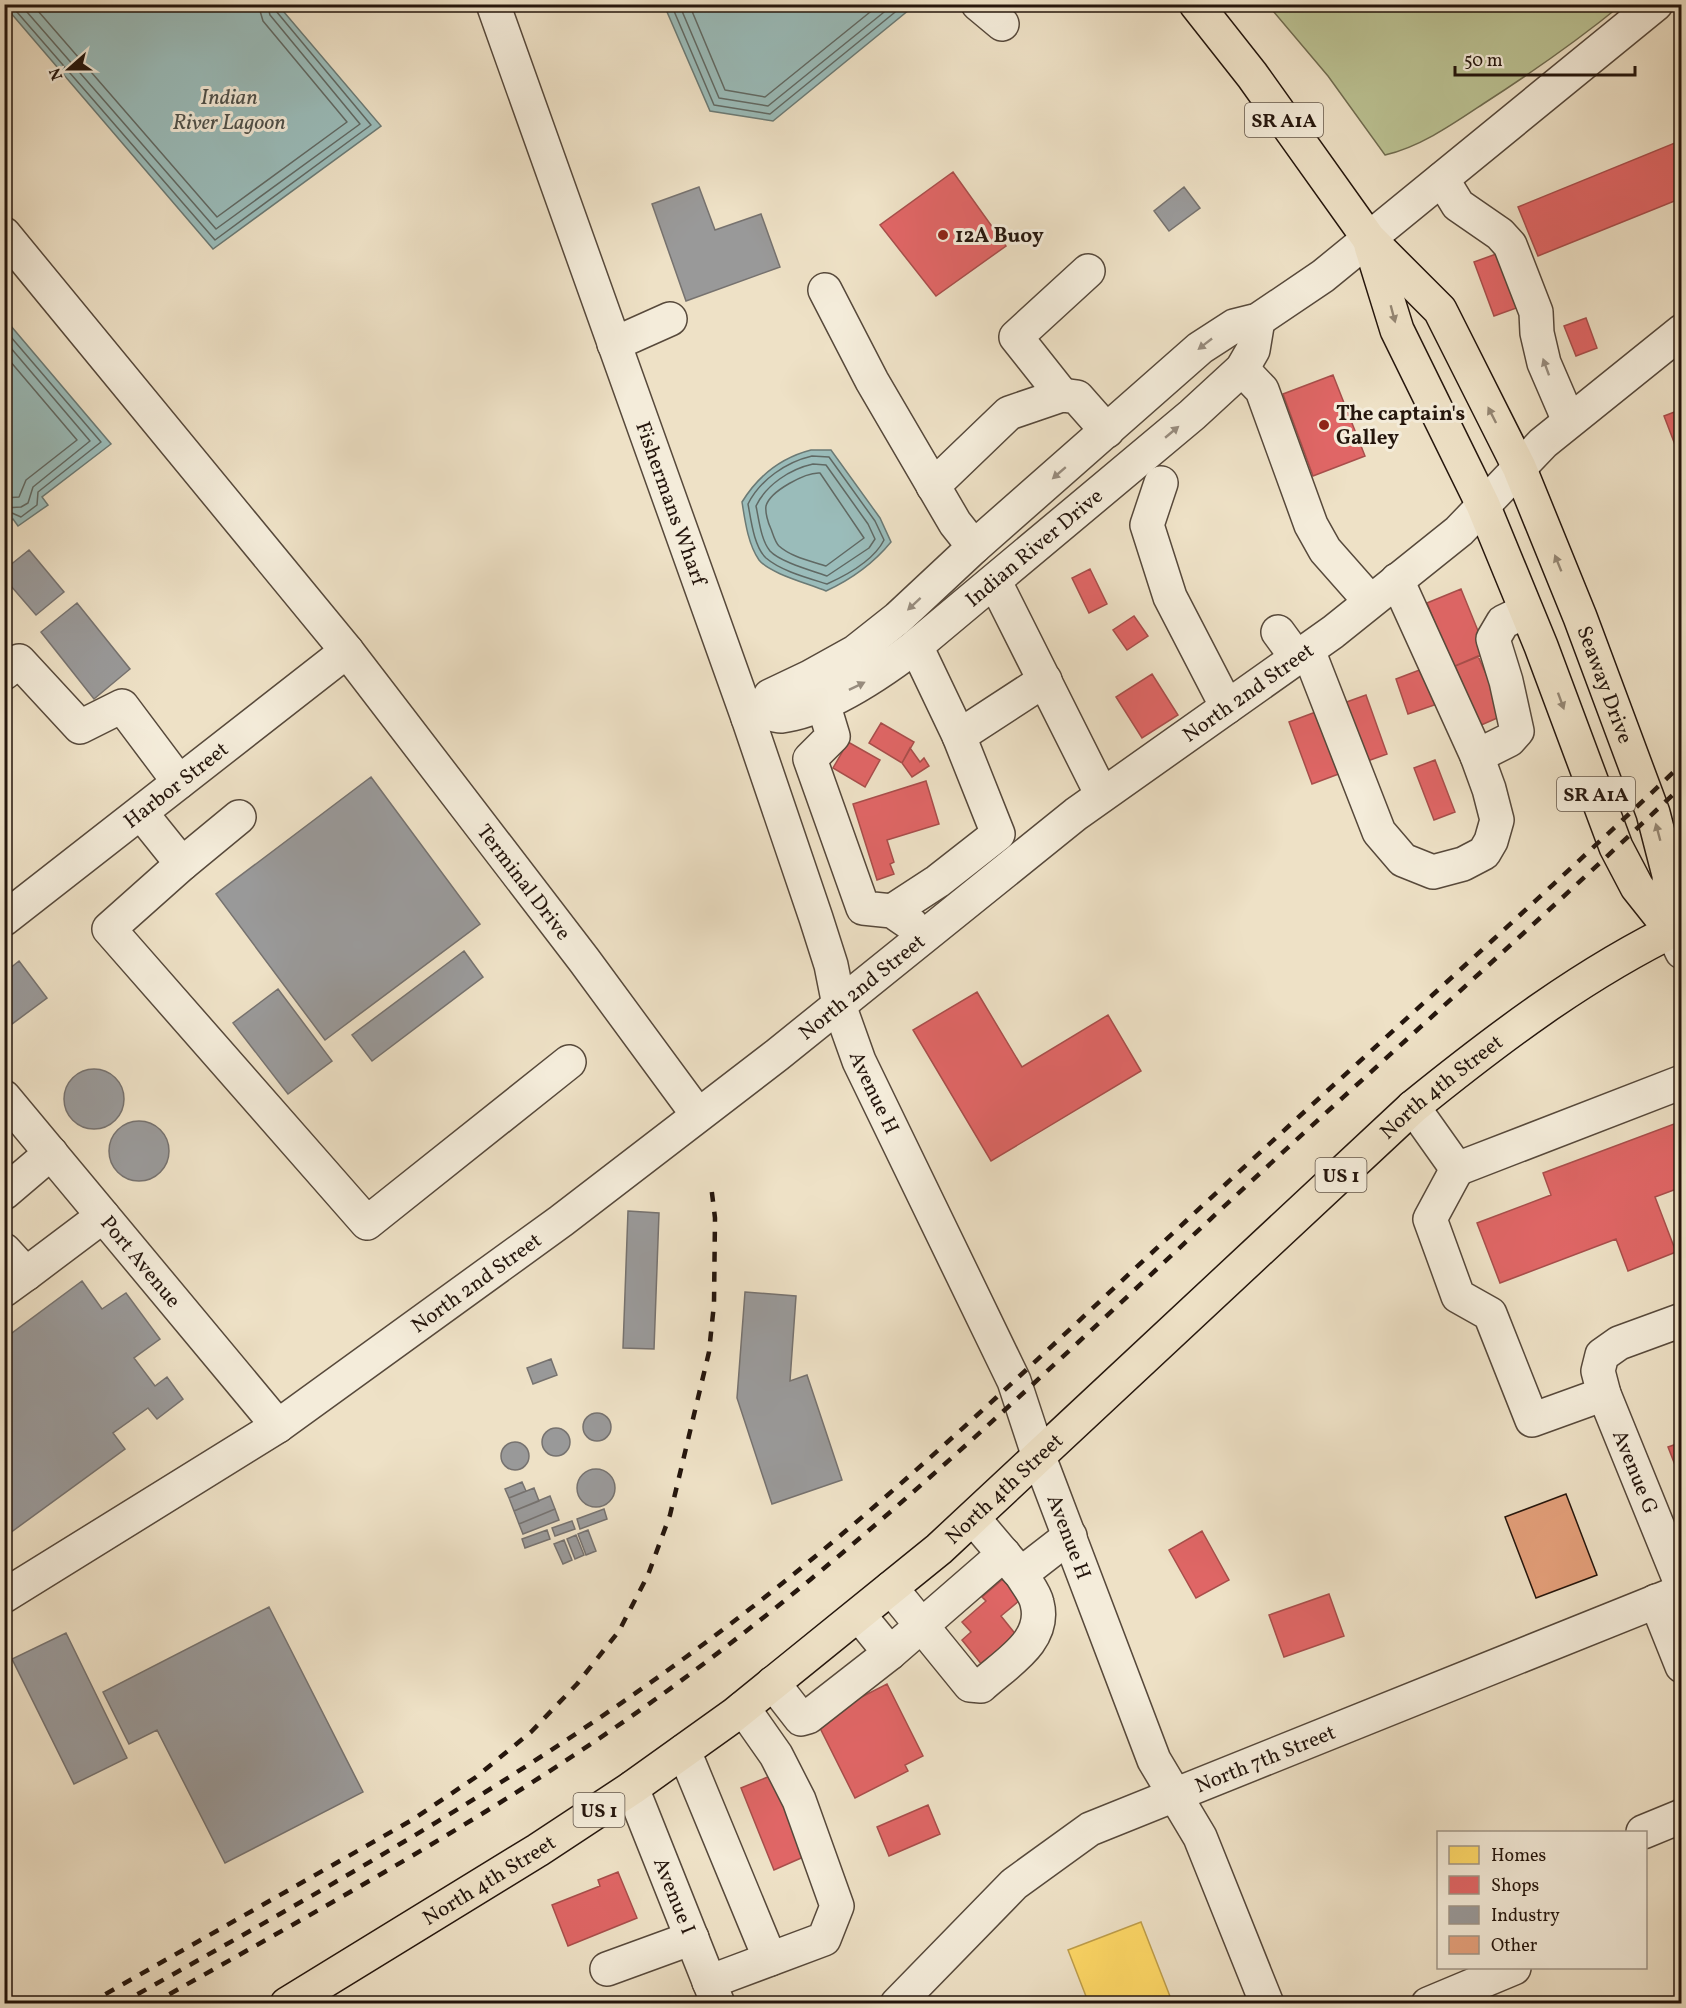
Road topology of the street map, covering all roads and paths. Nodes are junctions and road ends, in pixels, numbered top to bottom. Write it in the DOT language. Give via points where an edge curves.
graph roads {
  1 [pos="493,4"];
  2 [pos="978,4"];
  3 [pos="1001,4"];
  4 [pos="1196,4"];
  5 [pos="1656,4"];
  6 [pos="1442,179"];
  7 [pos="4,234"];
  8 [pos="1369,239"];
  9 [pos="1088,271"];
  10 [pos="825,290"];
  11 [pos="670,319"];
  12 [pos="1257,320"];
  13 [pos="1682,331"];
  14 [pos="614,344"];
  15 [pos="1242,369"];
  16 [pos="1062,395"];
  17 [pos="1569,421"];
  18 [pos="1107,431"];
  19 [pos="1519,467"];
  20 [pos="1151,473"];
  21 [pos="933,486"];
  22 [pos="1483,505"];
  23 [pos="974,547"];
  24 [pos="1397,580"];
  25 [pos="995,582"];
  26 [pos="1370,601"];
  27 [pos="1526,611"];
  28 [pos="916,646"];
  29 [pos="1294,647"];
  30 [pos="347,651"];
  31 [pos="4,673"];
  32 [pos="1044,680"];
  33 [pos="822,703"];
  34 [pos="1227,707"];
  35 [pos="756,715"];
  36 [pos="959,736"];
  37 [pos="1477,756"];
  38 [pos="179,782"];
  39 [pos="1102,795"];
  40 [pos="141,813"];
  41 [pos="239,817"];
  42 [pos="838,835"];
  43 [pos="793,852"];
  44 [pos="182,864"];
  45 [pos="892,911"];
  46 [pos="4,919"];
  47 [pos="1678,936"];
  48 [pos="920,938"];
  49 [pos="839,1005"];
  50 [pos="569,1062"];
  51 [pos="1682,1082"];
  52 [pos="4,1097"];
  53 [pos="1413,1107"];
  54 [pos="698,1115"];
  55 [pos="51,1153"];
  56 [pos="1457,1169"];
  57 [pos="4,1193"];
  58 [pos="103,1216"];
  59 [pos="4,1250"];
  60 [pos="15,1282"];
  61 [pos="1682,1320"];
  62 [pos="1604,1394"];
  63 [pos="278,1426"];
  64 [pos="1039,1456"];
  65 [pos="974,1518"];
  66 [pos="1070,1536"];
  67 [pos="1013,1564"];
  68 [pos="891,1588"];
  69 [pos="1673,1593"];
  70 [pos="4,1596"];
  71 [pos="859,1615"];
  72 [pos="922,1625"];
  73 [pos="890,1653"];
  74 [pos="1682,1666"];
  75 [pos="773,1683"];
  76 [pos="743,1708"];
  77 [pos="684,1751"];
  78 [pos="632,1788"];
  79 [pos="1175,1793"];
  80 [pos="1682,1816"];
  81 [pos="1647,1831"];
  82 [pos="692,1938"];
  83 [pos="770,1959"];
  84 [pos="607,1969"];
  85 [pos="1512,1969"];
  86 [pos="714,1993"];
  87 [pos="321,1995"];
  88 [pos="287,2004"];
  89 [pos="897,2004"];
  90 [pos="1267,2004"];
  91 [pos="1428,2004"];
  1 -- 14 [label="street, Fishermans Wharf"];
  2 -- 3 [label="street" via="1002,24"];
  4 -- 8 [label="main road, Seaway Drive / SR A1A" via="1252,75"];
  5 -- 6 [label="street, Indian River Drive"];
  6 -- 8 [label="street, Indian River Drive"];
  17 -- 6 [label="street, one-way" via="1544,363 1536,312 1510,245 1458,205"];
  7 -- 30 [label="street, Terminal Drive"];
  8 -- 12 [label="street, Indian River Drive" via="1323,276"];
  19 -- 8 [label="main road, Seaway Drive / SR A1A, one-way" via="1440,310"];
  8 -- 22 [label="main road, Seaway Drive / SR A1A, one-way" via="1397,330"];
  9 -- 16 [label="street" via="1016,337"];
  10 -- 21 [label="street"];
  11 -- 14 [label="street"];
  12 -- 15 [label="street, Indian River Drive" via="1253,350"];
  12 -- 18 [label="street, Indian River Drive, one-way" via="1234,326 1207,343"];
  13 -- 17 [label="street, North 2nd Street"];
  14 -- 35 [label="street, Fishermans Wharf"];
  20 -- 15 [label="street, Indian River Drive, one-way"];
  15 -- 26 [label="street" via="1262,390 1316,533"];
  16 -- 18 [label="street" via="1077,397"];
  16 -- 21 [label="street" via="1010,413"];
  17 -- 19 [label="street, North 2nd Street"];
  18 -- 23 [label="street, Indian River Drive, one-way"];
  19 -- 22 [label="street, North 2nd Street"];
  47 -- 19 [label="main road, Seaway Drive / SR A1A, one-way" via="1669,875 1653,813"];
  20 -- 25 [label="street, Indian River Drive"];
  20 -- 34 [label="street" via="1147,525 1170,597"];
  21 -- 23 [label="street"];
  22 -- 24 [label="street, North 2nd Street" via="1459,531"];
  22 -- 27 [label="main road, Seaway Drive / SR A1A"];
  23 -- 35 [label="street, Indian River Drive, one-way" via="855,652 770,696"];
  24 -- 26 [label="street, North 2nd Street"];
  24 -- 37 [label="street"];
  25 -- 28 [label="street, Indian River Drive"];
  25 -- 32 [label="street"];
  26 -- 29 [label="street, North 2nd Street"];
  27 -- 37 [label="street" via="1503,622 1493,639 1517,731 1509,740"];
  27 -- 47 [label="main road, Seaway Drive / SR A1A, one-way" via="1616,847 1637,888"];
  33 -- 28 [label="street, Indian River Drive, one-way" via="874,678"];
  28 -- 36 [label="street"];
  29 -- 34 [label="street, North 2nd Street"];
  29 -- 37 [label="street" via="1379,832 1403,860 1433,872 1484,853 1497,820"];
  30 -- 38 [label="street, Harbor Street"];
  30 -- 54 [label="street, Terminal Drive"];
  31 -- 38 [label="street" via="19,662 80,727 122,706"];
  32 -- 36 [label="street"];
  32 -- 39 [label="street"];
  33 -- 35 [label="street, Indian River Drive" via="780,716"];
  33 -- 42 [label="street" via="833,736 810,759"];
  34 -- 39 [label="street, North 2nd Street"];
  35 -- 43 [label="street, Fishermans Wharf"];
  36 -- 45 [label="street" via="998,834"];
  38 -- 40 [label="street, Harbor Street"];
  39 -- 48 [label="street, North 2nd Street"];
  40 -- 44 [label="street"];
  40 -- 46 [label="street, Harbor Street"];
  41 -- 44 [label="street"];
  42 -- 43 [label="street"];
  42 -- 45 [label="street" via="863,908"];
  43 -- 49 [label="street, Fishermans Wharf" via="831,965"];
  44 -- 50 [label="street" via="109,928 367,1222"];
  45 -- 48 [label="street" via="912,924"];
  47 -- 53 [label="main road, North 4th Street / US 1" via="1620,958 1554,1000 1480,1052"];
  48 -- 49 [label="street, North 2nd Street"];
  49 -- 54 [label="street, North 2nd Street"];
  49 -- 64 [label="street, Avenue H" via="859,1061 1014,1381"];
  51 -- 56 [label="street"];
  52 -- 55 [label="street, Port Avenue"];
  53 -- 56 [label="street"];
  53 -- 64 [label="main road, North 4th Street / US 1"];
  54 -- 63 [label="street, North 2nd Street" via="561,1221"];
  55 -- 57 [label="street"];
  55 -- 58 [label="street, Port Avenue"];
  56 -- 62 [label="street" via="1430,1219 1458,1296 1490,1314 1532,1420"];
  58 -- 60 [label="street"];
  58 -- 63 [label="street, Port Avenue"];
  59 -- 60 [label="street"];
  61 -- 62 [label="street, Avenue G" via="1619,1343 1602,1355 1598,1371"];
  62 -- 69 [label="street, Avenue G"];
  63 -- 70 [label="street, North 2nd Street"];
  64 -- 65 [label="main road, North 4th Street / US 1"];
  64 -- 66 [label="street, Avenue H"];
  65 -- 67 [label="street"];
  65 -- 68 [label="main road, North 4th Street / US 1"];
  66 -- 67 [label="street"];
  66 -- 79 [label="street, Avenue H" via="1154,1760"];
  67 -- 72 [label="street"];
  67 -- 72 [label="street" via="1037,1601 1035,1638 981,1686 970,1685"];
  68 -- 71 [label="main road, North 4th Street / US 1"];
  68 -- 72 [label="street"];
  69 -- 74 [label="street, Avenue G"];
  69 -- 79 [label="street, North 7th Street"];
  71 -- 73 [label="street"];
  71 -- 75 [label="main road, North 4th Street / US 1"];
  72 -- 73 [label="street"];
  73 -- 75 [label="street" via="801,1719"];
  75 -- 76 [label="main road, North 4th Street / US 1"];
  76 -- 77 [label="main road, North 4th Street / US 1"];
  76 -- 83 [label="street" via="776,1755 799,1800 837,1906 824,1939"];
  77 -- 78 [label="main road, North 4th Street / US 1"];
  77 -- 83 [label="street"];
  78 -- 82 [label="street, Avenue I"];
  78 -- 87 [label="main road, North 4th Street / US 1"];
  79 -- 89 [label="street, North 7th Street" via="1089,1829 1014,1884"];
  79 -- 90 [label="street, Avenue H" via="1200,1837"];
  80 -- 81 [label="street"];
  82 -- 84 [label="street"];
  82 -- 86 [label="street, Avenue I"];
  83 -- 86 [label="street"];
  85 -- 91 [label="street"];
  87 -- 88 [label="main road, North 4th Street / US 1"];
}
